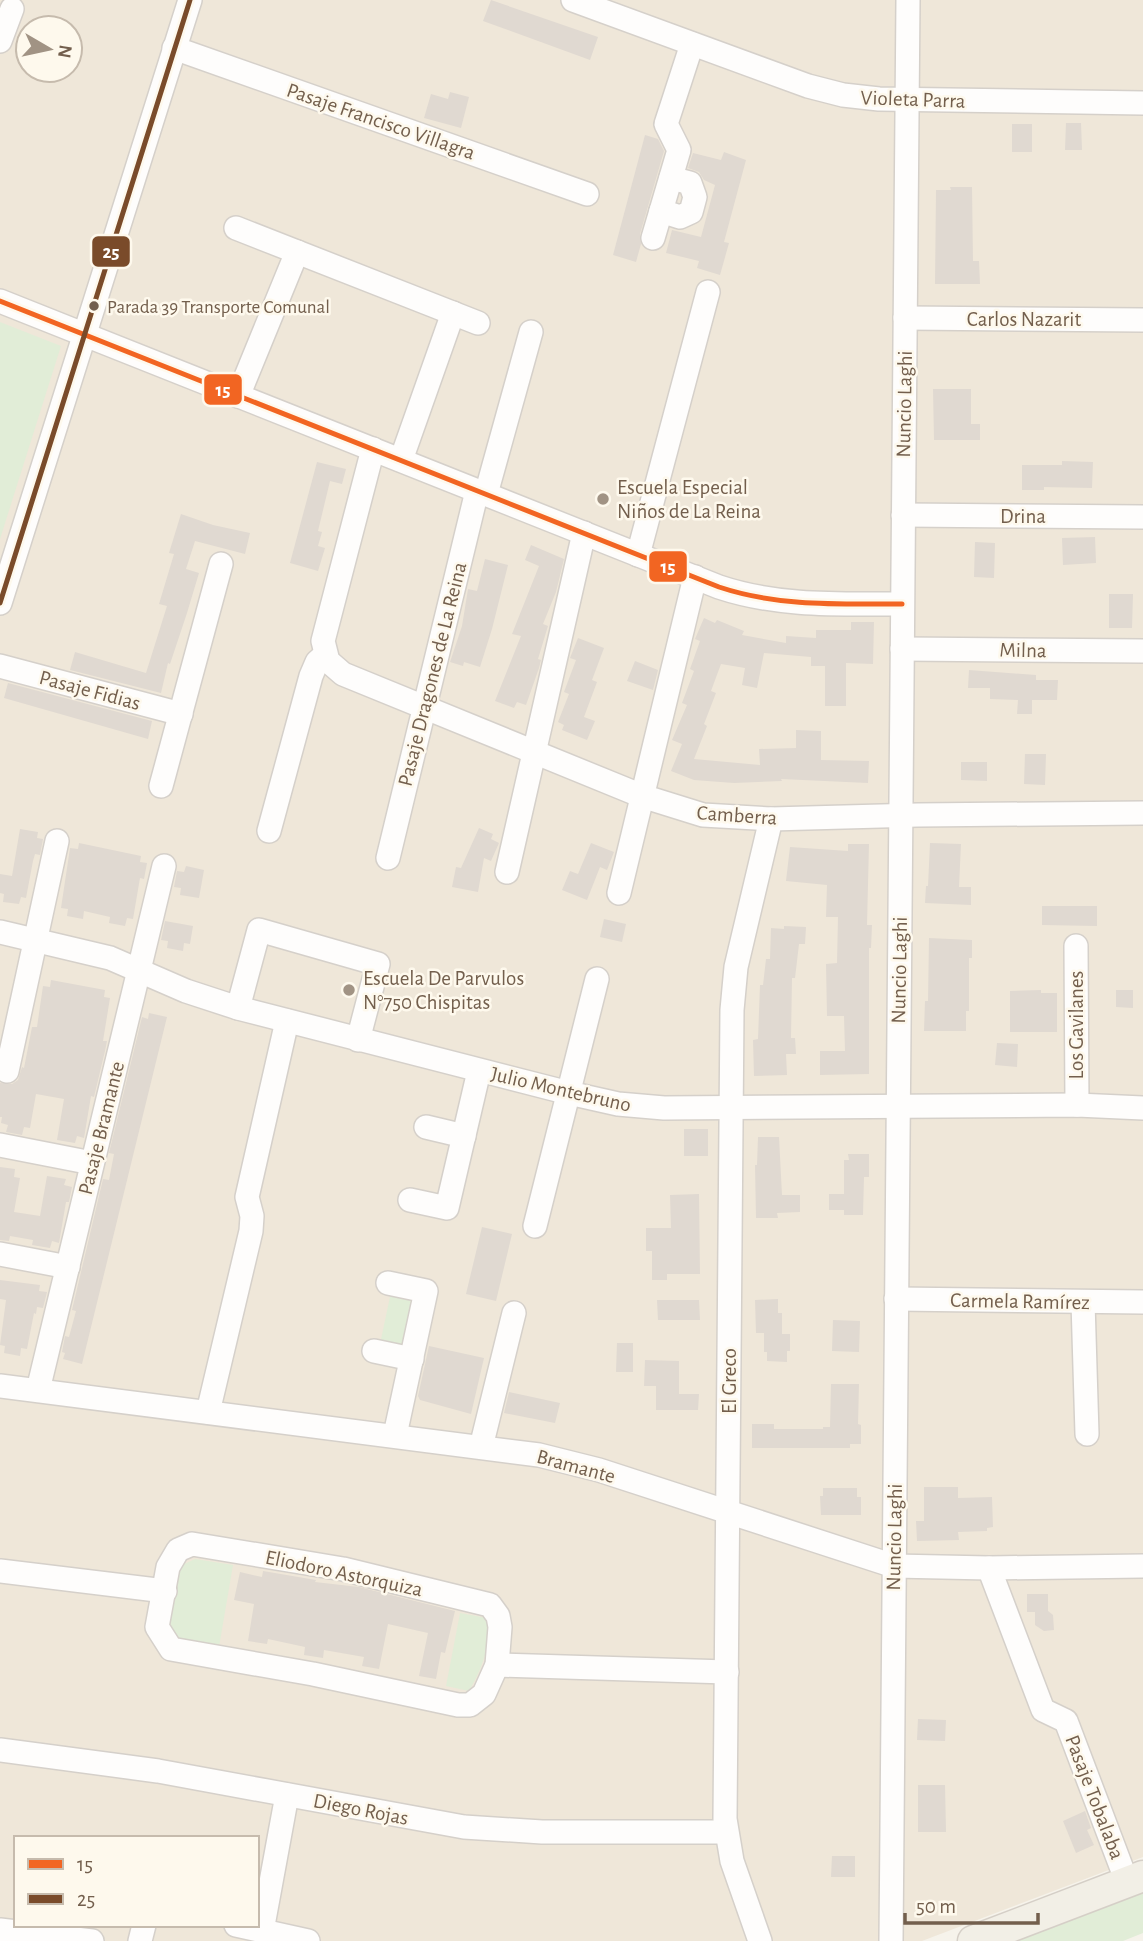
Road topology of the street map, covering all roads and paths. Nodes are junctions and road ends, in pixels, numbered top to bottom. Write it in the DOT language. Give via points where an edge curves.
graph roads {
  1 [pos="190,0"];
  2 [pos="573,0"];
  3 [pos="908,0"];
  4 [pos="12,9"];
  5 [pos="0,41"];
  6 [pos="692,44"];
  7 [pos="174,48"];
  8 [pos="907,100"];
  9 [pos="1143,103"];
  10 [pos="587,194"];
  11 [pos="236,228"];
  12 [pos="653,238"];
  13 [pos="298,252"];
  14 [pos="708,292"];
  15 [pos="0,301"];
  16 [pos="453,313"];
  17 [pos="905,318"];
  18 [pos="1143,320"];
  19 [pos="478,323"];
  20 [pos="531,332"];
  21 [pos="85,335"];
  22 [pos="239,396"];
  23 [pos="373,449"];
  24 [pos="401,460"];
  25 [pos="481,492"];
  26 [pos="903,515"];
  27 [pos="1143,517"];
  28 [pos="584,533"];
  29 [pos="638,555"];
  30 [pos="221,564"];
  31 [pos="695,578"];
  32 [pos="0,603"];
  33 [pos="902,604"];
  34 [pos="902,649"];
  35 [pos="1143,651"];
  36 [pos="325,655"];
  37 [pos="0,666"];
  38 [pos="424,706"];
  39 [pos="181,714"];
  40 [pos="534,751"];
  41 [pos="161,786"];
  42 [pos="642,796"];
  43 [pos="1143,813"];
  44 [pos="901,815"];
  45 [pos="771,819"];
  46 [pos="270,831"];
  47 [pos="57,841"];
  48 [pos="388,858"];
  49 [pos="164,866"];
  50 [pos="507,872"];
  51 [pos="619,893"];
  52 [pos="0,932"];
  53 [pos="35,941"];
  54 [pos="1076,946"];
  55 [pos="139,970"];
  56 [pos="597,979"];
  57 [pos="238,1008"];
  58 [pos="287,1021"];
  59 [pos="358,1040"];
  60 [pos="7,1071"];
  61 [pos="479,1071"];
  62 [pos="569,1093"];
  63 [pos="1077,1105"];
  64 [pos="898,1106"];
  65 [pos="731,1108"];
  66 [pos="1143,1108"];
  67 [pos="426,1127"];
  68 [pos="464,1136"];
  69 [pos="0,1145"];
  70 [pos="93,1163"];
  71 [pos="410,1200"];
  72 [pos="535,1226"];
  73 [pos="0,1254"];
  74 [pos="68,1267"];
  75 [pos="388,1283"];
  76 [pos="896,1299"];
  77 [pos="1083,1301"];
  78 [pos="1143,1302"];
  79 [pos="514,1313"];
  80 [pos="374,1351"];
  81 [pos="412,1359"];
  82 [pos="0,1386"];
  83 [pos="37,1390"];
  84 [pos="208,1412"];
  85 [pos="1087,1434"];
  86 [pos="395,1435"];
  87 [pos="481,1447"];
  88 [pos="729,1513"];
  89 [pos="894,1566"];
  90 [pos="1143,1566"];
  91 [pos="989,1568"];
  92 [pos="0,1570"];
  93 [pos="165,1591"];
  94 [pos="497,1665"];
  95 [pos="727,1672"];
  96 [pos="0,1750"];
  97 [pos="287,1795"];
  98 [pos="726,1832"];
  99 [pos="1135,1879"];
  100 [pos="245,1927"];
  101 [pos="0,1930"];
  102 [pos="262,1931"];
  103 [pos="92,1941"];
  104 [pos="308,1941"];
  105 [pos="760,1941"];
  106 [pos="891,1941"];
  107 [pos="973,1941"];
  1 -- 7 [label="street"];
  2 -- 6 [label="street, Violeta Parra"];
  3 -- 8 [label="street, Nuncio Laghi"];
  4 -- 5 [label="street"];
  6 -- 8 [label="street, Violeta Parra" via="825,92"];
  6 -- 12 [label="street" via="666,124 679,150"];
  7 -- 10 [label="street, Pasaje Francisco Villagra"];
  7 -- 21 [label="street"];
  8 -- 9 [label="street, Violeta Parra"];
  8 -- 17 [label="street, Nuncio Laghi"];
  11 -- 13 [label="street"];
  13 -- 16 [label="street"];
  13 -- 22 [label="street"];
  14 -- 29 [label="street"];
  15 -- 21 [label="street"];
  16 -- 19 [label="street"];
  16 -- 24 [label="street"];
  17 -- 18 [label="street, Carlos Nazarit"];
  17 -- 26 [label="street, Nuncio Laghi"];
  20 -- 25 [label="street, Pasaje Dragones de La Reina"];
  21 -- 22 [label="street"];
  21 -- 32 [label="street"];
  22 -- 23 [label="street"];
  23 -- 24 [label="street"];
  23 -- 36 [label="street" via="323,641"];
  24 -- 25 [label="street"];
  25 -- 28 [label="street"];
  25 -- 38 [label="street, Pasaje Dragones de La Reina"];
  26 -- 27 [label="street, Drina"];
  26 -- 33 [label="street, Nuncio Laghi"];
  28 -- 29 [label="street"];
  28 -- 40 [label="street"];
  29 -- 31 [label="street"];
  30 -- 39 [label="street"];
  31 -- 33 [label="street" via="738,594 784,603"];
  31 -- 42 [label="street"];
  33 -- 34 [label="street, Nuncio Laghi"];
  34 -- 35 [label="street, Milna"];
  34 -- 44 [label="street, Nuncio Laghi"];
  36 -- 38 [label="street, Camberra" via="343,674"];
  36 -- 46 [label="street" via="313,669"];
  37 -- 39 [label="street, Pasaje Fidias"];
  38 -- 40 [label="street, Camberra"];
  38 -- 48 [label="street, Pasaje Dragones de La Reina"];
  39 -- 41 [label="street"];
  40 -- 42 [label="street, Camberra"];
  40 -- 50 [label="street"];
  42 -- 45 [label="street, Camberra" via="703,815"];
  42 -- 51 [label="street"];
  43 -- 44 [label="street, Camberra"];
  44 -- 45 [label="street, Camberra"];
  44 -- 64 [label="street, Nuncio Laghi"];
  45 -- 65 [label="street, El Greco" via="734,985"];
  47 -- 53 [label="street"];
  49 -- 55 [label="street, Pasaje Bramante"];
  52 -- 53 [label="street, Julio Montebruno"];
  53 -- 55 [label="street, Julio Montebruno" via="89,952"];
  53 -- 60 [label="street"];
  54 -- 63 [label="street, Los Gavilanes"];
  55 -- 57 [label="street, Julio Montebruno"];
  55 -- 70 [label="street, Pasaje Bramante"];
  56 -- 62 [label="street"];
  57 -- 58 [label="street, Julio Montebruno"];
  57 -- 59 [label="street" via="259,930 378,964"];
  58 -- 59 [label="street, Julio Montebruno"];
  58 -- 84 [label="street" via="247,1197 253,1224"];
  59 -- 61 [label="street, Julio Montebruno"];
  61 -- 62 [label="street, Julio Montebruno"];
  61 -- 68 [label="street"];
  62 -- 65 [label="street, Julio Montebruno" via="644,1107"];
  62 -- 72 [label="street"];
  63 -- 64 [label="street, Julio Montebruno"];
  63 -- 66 [label="street, Julio Montebruno"];
  64 -- 65 [label="street, Julio Montebruno"];
  64 -- 76 [label="street, Nuncio Laghi"];
  65 -- 88 [label="street, El Greco"];
  67 -- 68 [label="street"];
  68 -- 71 [label="street" via="447,1208"];
  69 -- 70 [label="street"];
  70 -- 74 [label="street, Pasaje Bramante"];
  73 -- 74 [label="street"];
  74 -- 83 [label="street, Pasaje Bramante"];
  75 -- 81 [label="street" via="426,1290"];
  76 -- 77 [label="street, Carmela Ramírez"];
  76 -- 89 [label="street, Nuncio Laghi"];
  77 -- 78 [label="street, Carmela Ramírez"];
  77 -- 85 [label="street"];
  79 -- 87 [label="street"];
  80 -- 81 [label="street"];
  81 -- 86 [label="street"];
  82 -- 83 [label="street, Bramante"];
  83 -- 84 [label="street, Bramante"];
  84 -- 86 [label="street, Bramante"];
  86 -- 87 [label="street, Bramante"];
  87 -- 88 [label="street, Bramante" via="569,1461"];
  88 -- 89 [label="street, Bramante"];
  88 -- 95 [label="street, El Greco"];
  89 -- 91 [label="street, Bramante"];
  89 -- 106 [label="street, Nuncio Laghi"];
  90 -- 91 [label="street, Bramante"];
  91 -- 99 [label="street, Pasaje Tobalaba" via="1043,1710 1066,1721"];
  92 -- 93 [label="street"];
  93 -- 94 [label="street, Eliodoro Astorquiza" via="157,1627 171,1649 458,1705 470,1705 484,1694"];
  93 -- 94 [label="street, Eliodoro Astorquiza" via="168,1567 178,1550 192,1544 343,1569 490,1605 500,1627"];
  94 -- 95 [label="street"];
  95 -- 98 [label="street, El Greco"];
  96 -- 97 [label="street, Diego Rojas" via="158,1771"];
  97 -- 98 [label="street, Diego Rojas" via="488,1830"];
  97 -- 102 [label="street"];
  98 -- 105 [label="street, El Greco"];
  99 -- 107 [label="main road"];
  100 -- 102 [label="street"];
  101 -- 103 [label="street"];
  102 -- 104 [label="street"];
}
